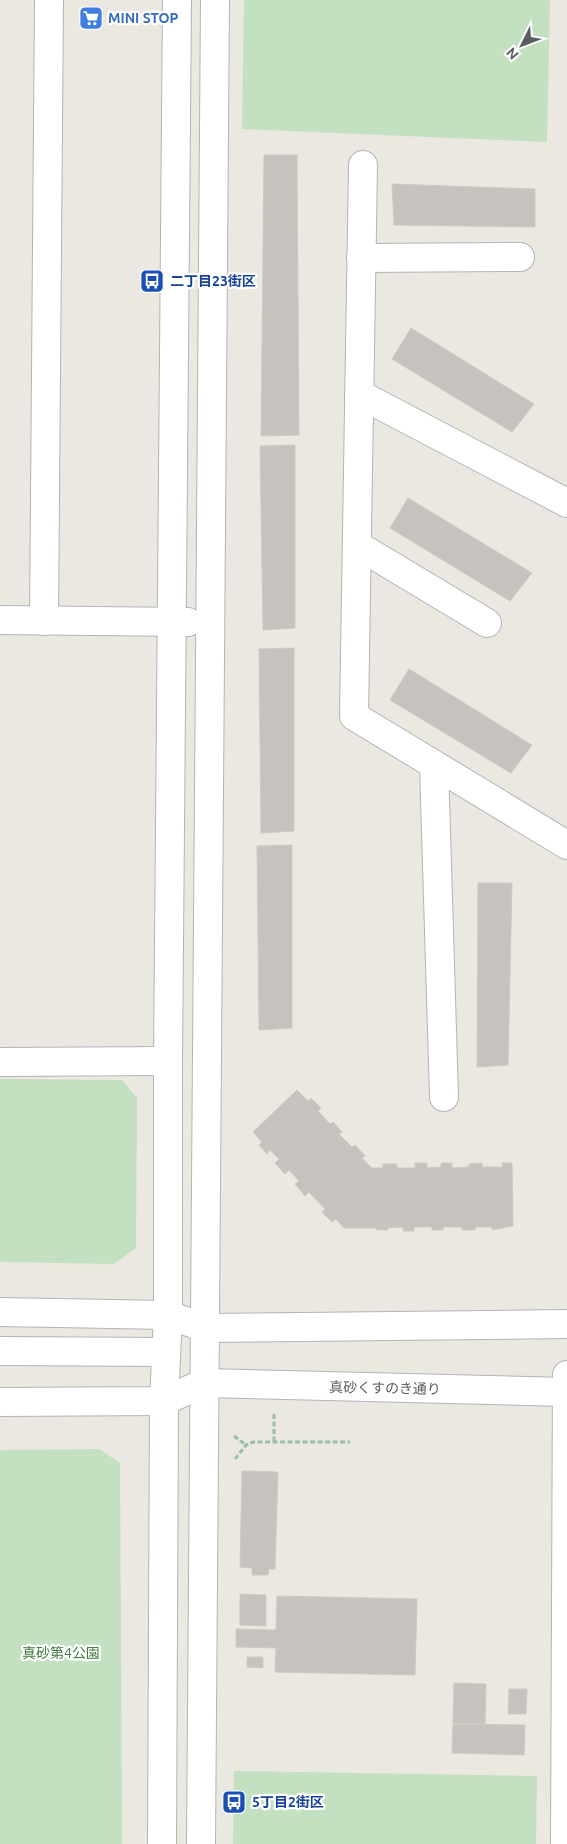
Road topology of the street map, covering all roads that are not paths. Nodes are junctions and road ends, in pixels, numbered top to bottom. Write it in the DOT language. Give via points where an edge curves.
graph roads {
  1 [pos="49,0"];
  2 [pos="177,0"];
  3 [pos="215,0"];
  4 [pos="362,165"];
  5 [pos="361,258"];
  6 [pos="520,258"];
  7 [pos="359,394"];
  8 [pos="567,504"];
  9 [pos="357,546"];
  10 [pos="0,620"];
  11 [pos="44,621"];
  12 [pos="172,622"];
  13 [pos="210,623"];
  14 [pos="487,624"];
  15 [pos="434,765"];
  16 [pos="567,845"];
  17 [pos="0,1062"];
  18 [pos="168,1062"];
  19 [pos="444,1098"];
  20 [pos="0,1312"];
  21 [pos="168,1315"];
  22 [pos="567,1324"];
  23 [pos="206,1328"];
  24 [pos="0,1351"];
  25 [pos="165,1352"];
  26 [pos="567,1375"];
  27 [pos="204,1383"];
  28 [pos="567,1392"];
  29 [pos="164,1401"];
  30 [pos="0,1402"];
  31 [pos="566,1579"];
  32 [pos="162,1844"];
  33 [pos="201,1844"];
  34 [pos="565,1844"];
  1 -- 11 [label="street"];
  2 -- 12 [label="street"];
  3 -- 13 [label="street"];
  4 -- 5 [label="street"];
  5 -- 6 [label="street"];
  5 -- 7 [label="street"];
  7 -- 8 [label="street"];
  7 -- 9 [label="street"];
  9 -- 14 [label="street"];
  9 -- 15 [label="street" via="354,716"];
  10 -- 11 [label="street"];
  11 -- 12 [label="street"];
  12 -- 13 [label="street"];
  12 -- 18 [label="street"];
  13 -- 23 [label="street"];
  15 -- 16 [label="street"];
  15 -- 19 [label="street"];
  17 -- 18 [label="street"];
  18 -- 21 [label="street"];
  20 -- 21 [label="street"];
  21 -- 23 [label="street"];
  21 -- 25 [label="street"];
  22 -- 23 [label="street"];
  23 -- 25 [label="street"];
  23 -- 27 [label="street"];
  24 -- 25 [label="street"];
  25 -- 27 [label="street"];
  25 -- 29 [label="street"];
  26 -- 28 [label="street"];
  27 -- 28 [label="street, 真砂くすのき通り"];
  27 -- 29 [label="street"];
  27 -- 33 [label="street"];
  28 -- 31 [label="street"];
  29 -- 30 [label="street"];
  29 -- 32 [label="street"];
  31 -- 34 [label="street"];
}
